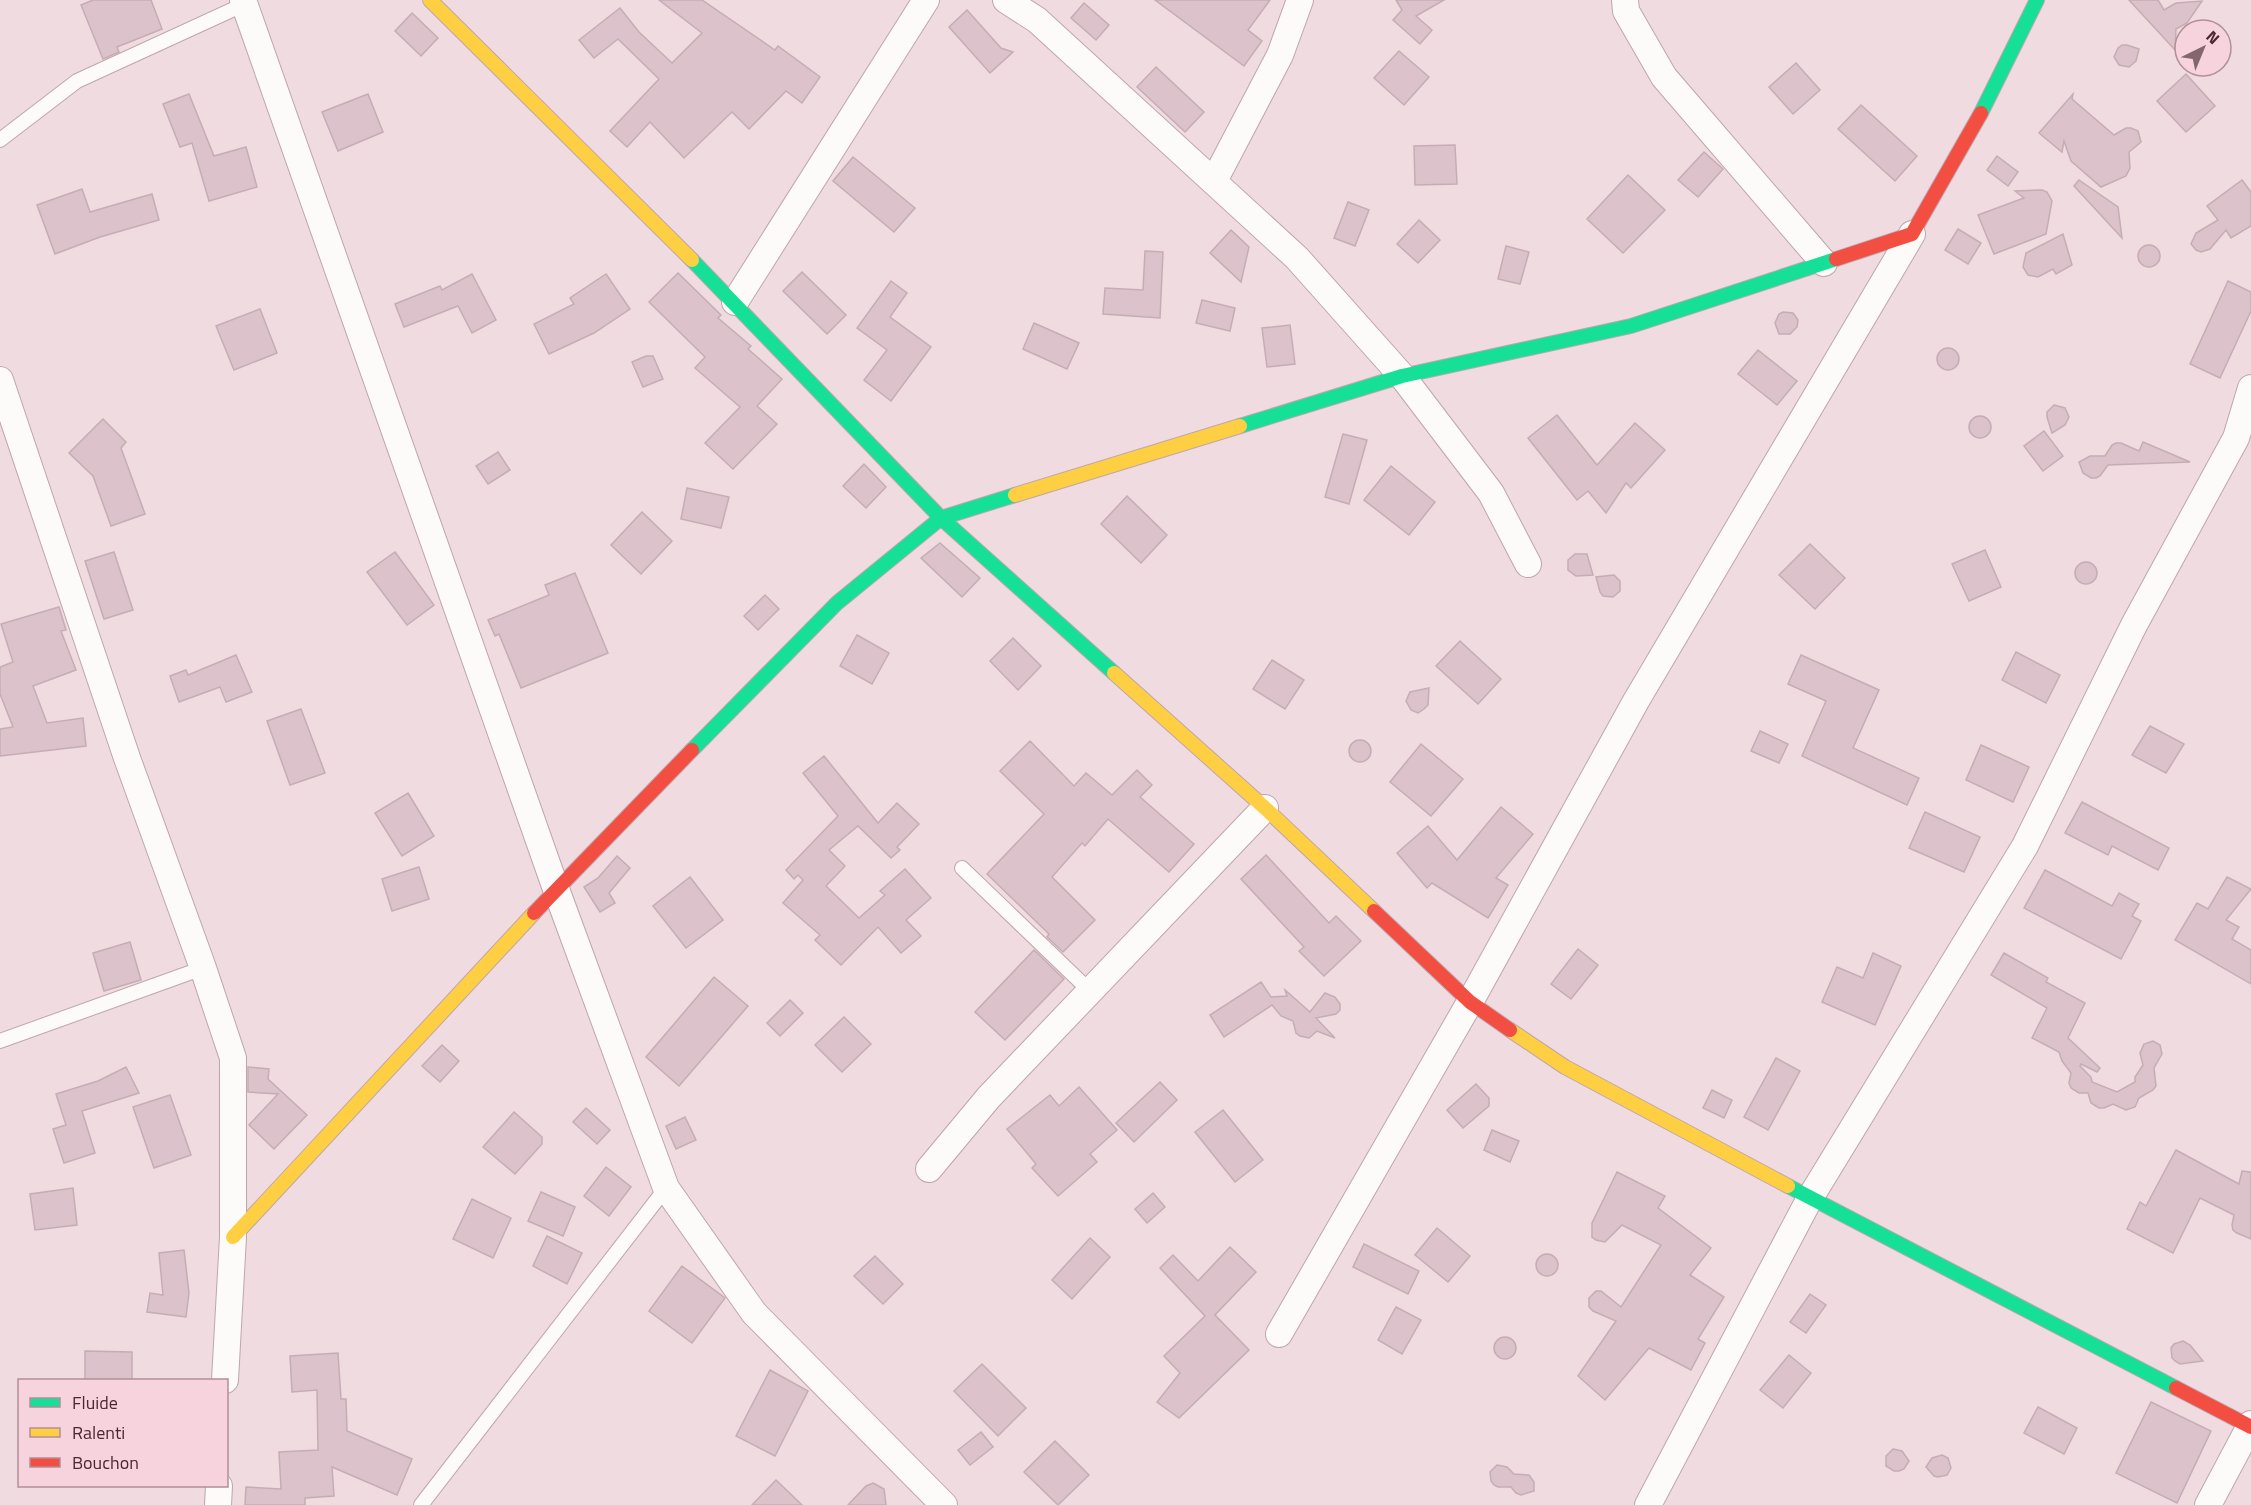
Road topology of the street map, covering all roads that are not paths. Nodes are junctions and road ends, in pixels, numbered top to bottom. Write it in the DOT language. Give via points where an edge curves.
graph roads {
  1 [pos="430,0"];
  2 [pos="926,0"];
  3 [pos="1006,0"];
  4 [pos="1300,0"];
  5 [pos="1624,0"];
  6 [pos="2037,0"];
  7 [pos="244,2"];
  8 [pos="0,140"];
  9 [pos="1214,182"];
  10 [pos="1912,234"];
  11 [pos="1824,263"];
  12 [pos="735,302"];
  13 [pos="1402,376"];
  14 [pos="0,380"];
  15 [pos="2251,388"];
  16 [pos="2243,442"];
  17 [pos="941,518"];
  18 [pos="1528,564"];
  19 [pos="1265,808"];
  20 [pos="962,868"];
  21 [pos="556,889"];
  22 [pos="203,968"];
  23 [pos="1090,991"];
  24 [pos="1470,1002"];
  25 [pos="0,1041"];
  26 [pos="929,1169"];
  27 [pos="666,1188"];
  28 [pos="1809,1198"];
  29 [pos="233,1237"];
  30 [pos="1279,1334"];
  31 [pos="225,1379"];
  32 [pos="2251,1426"];
  33 [pos="219,1487"];
  34 [pos="218,1505"];
  35 [pos="421,1505"];
  36 [pos="944,1505"];
  37 [pos="1648,1505"];
  38 [pos="2208,1505"];
  1 -- 12 [label="street"];
  2 -- 12 [label="street"];
  3 -- 9 [label="street" via="1037,20"];
  4 -- 9 [label="street" via="1280,55"];
  5 -- 11 [label="street" via="1626,11 1664,77"];
  6 -- 10 [label="street" via="1988,100"];
  7 -- 8 [label="lane" via="77,81"];
  7 -- 21 [label="street"];
  9 -- 13 [label="street" via="1297,258"];
  10 -- 11 [label="street"];
  10 -- 24 [label="street" via="1642,691"];
  11 -- 13 [label="street" via="1631,326"];
  12 -- 17 [label="street"];
  13 -- 17 [label="street"];
  13 -- 18 [label="street" via="1491,493"];
  14 -- 22 [label="street" via="127,758"];
  15 -- 16 [label="street"];
  16 -- 28 [label="street" via="2134,625 2025,846"];
  17 -- 19 [label="street"];
  17 -- 21 [label="street" via="837,603"];
  19 -- 23 [label="street"];
  19 -- 24 [label="street"];
  20 -- 23 [label="lane"];
  21 -- 27 [label="street"];
  21 -- 29 [label="street"];
  22 -- 25 [label="lane"];
  22 -- 29 [label="street" via="233,1058"];
  23 -- 26 [label="street" via="989,1097"];
  24 -- 28 [label="street" via="1564,1067"];
  24 -- 30 [label="street"];
  27 -- 35 [label="lane"];
  27 -- 36 [label="street" via="754,1313"];
  28 -- 32 [label="street"];
  28 -- 37 [label="street"];
  29 -- 31 [label="street"];
  32 -- 38 [label="street"];
  33 -- 34 [label="street"];
}
